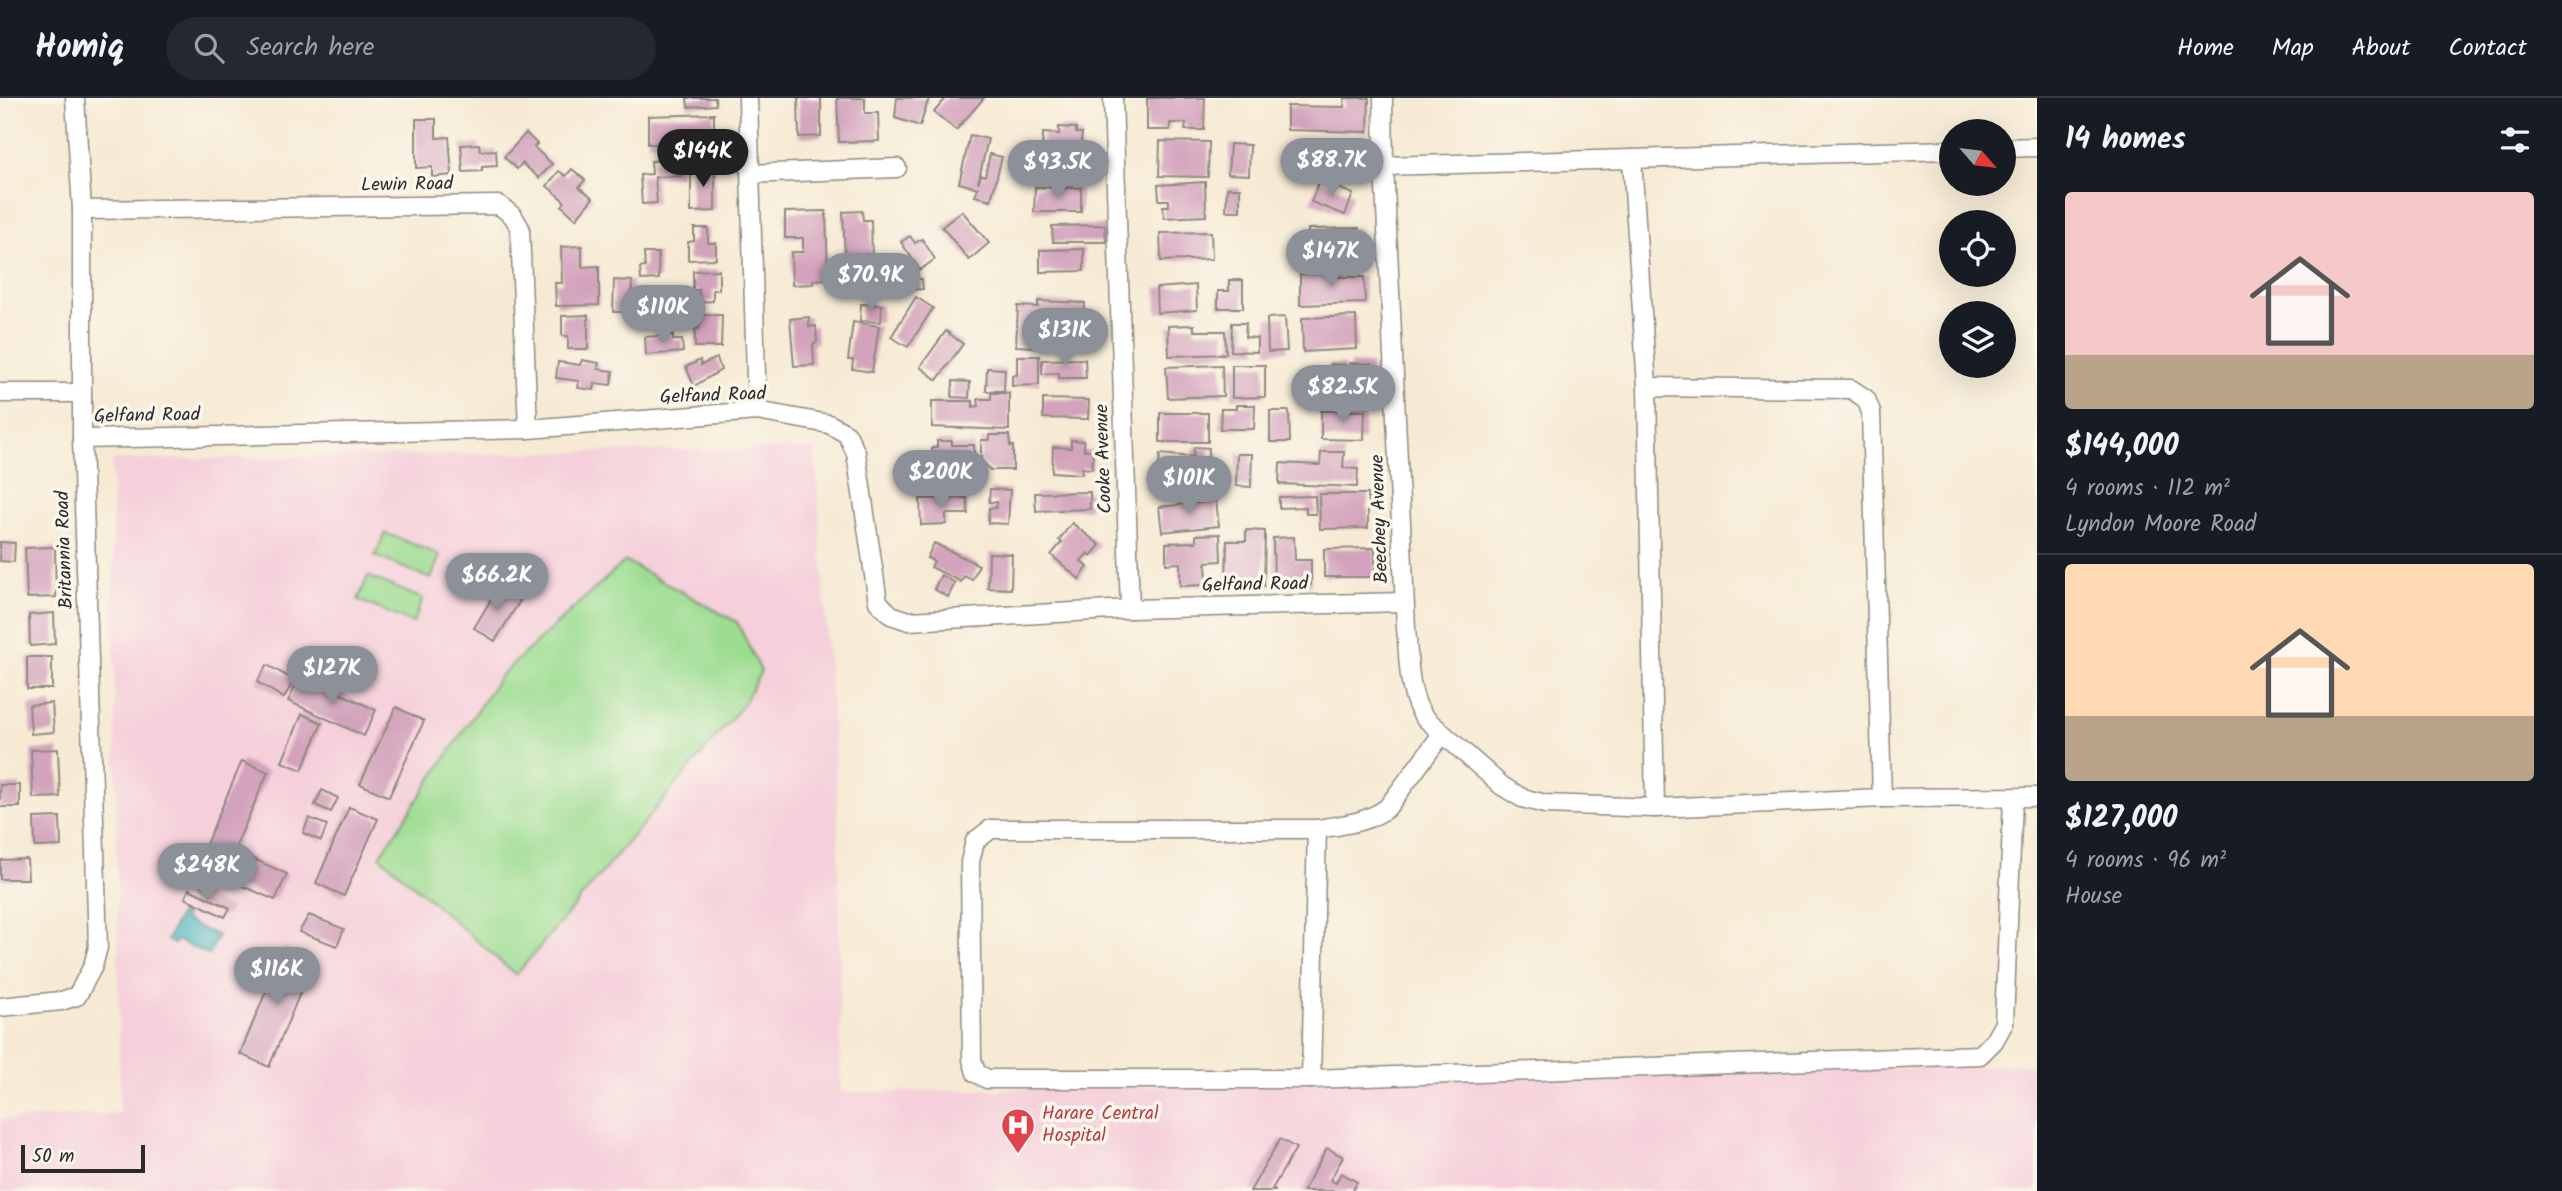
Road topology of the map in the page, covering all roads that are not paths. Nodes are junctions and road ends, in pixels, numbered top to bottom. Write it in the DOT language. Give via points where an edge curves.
graph roads {
  1 [pos="748,98"];
  2 [pos="1113,98"];
  3 [pos="1383,98"];
  4 [pos="71,101"];
  5 [pos="2016,148"];
  6 [pos="2037,148"];
  7 [pos="1939,150"];
  8 [pos="1632,159"];
  9 [pos="1384,166"];
  10 [pos="898,168"];
  11 [pos="750,174"];
  12 [pos="82,210"];
  13 [pos="1647,387"];
  14 [pos="82,393"];
  15 [pos="0,394"];
  16 [pos="757,411"];
  17 [pos="528,429"];
  18 [pos="82,439"];
  19 [pos="1404,602"];
  20 [pos="1130,609"];
  21 [pos="1442,734"];
  22 [pos="2037,797"];
  23 [pos="1882,798"];
  24 [pos="2012,799"];
  25 [pos="1655,808"];
  26 [pos="1317,830"];
  27 [pos="0,1007"];
  28 [pos="1311,1079"];
  1 -- 11 [label="street"];
  2 -- 20 [label="street, Cooke Avenue"];
  3 -- 9 [label="street, Beechey Avenue"];
  4 -- 12 [label="street, Britannia Road"];
  5 -- 6 [label="street"];
  7 -- 8 [label="street"];
  8 -- 9 [label="street"];
  8 -- 13 [label="street"];
  9 -- 19 [label="street, Beechey Avenue"];
  10 -- 11 [label="street"];
  11 -- 16 [label="street"];
  12 -- 14 [label="street, Britannia Road"];
  12 -- 17 [label="street, Lewin Road" via="499,205 520,228"];
  13 -- 23 [label="street" via="1851,389 1866,399 1871,412"];
  13 -- 25 [label="street"];
  14 -- 15 [label="street"];
  14 -- 18 [label="street, Britannia Road"];
  16 -- 17 [label="street, Gelfand Road"];
  16 -- 20 [label="street, Gelfand Road" via="829,424 846,435 856,453 878,602 891,615 909,621"];
  17 -- 18 [label="street, Gelfand Road"];
  18 -- 27 [label="street, Britannia Road" via="98,947 77,996"];
  19 -- 20 [label="street, Gelfand Road"];
  19 -- 21 [label="street, Beechey Avenue" via="1417,708"];
  21 -- 25 [label="street, Beechey Avenue" via="1522,798 1545,804"];
  21 -- 26 [label="street" via="1376,817"];
  22 -- 24 [label="street, Beechey Avenue"];
  23 -- 24 [label="street, Beechey Avenue"];
  23 -- 25 [label="street, Beechey Avenue"];
  24 -- 28 [label="street" via="2004,1023 1980,1055"];
  26 -- 28 [label="street"];
  26 -- 28 [label="street" via="992,829 975,841 970,862 972,1059 976,1073 987,1079"];
}
